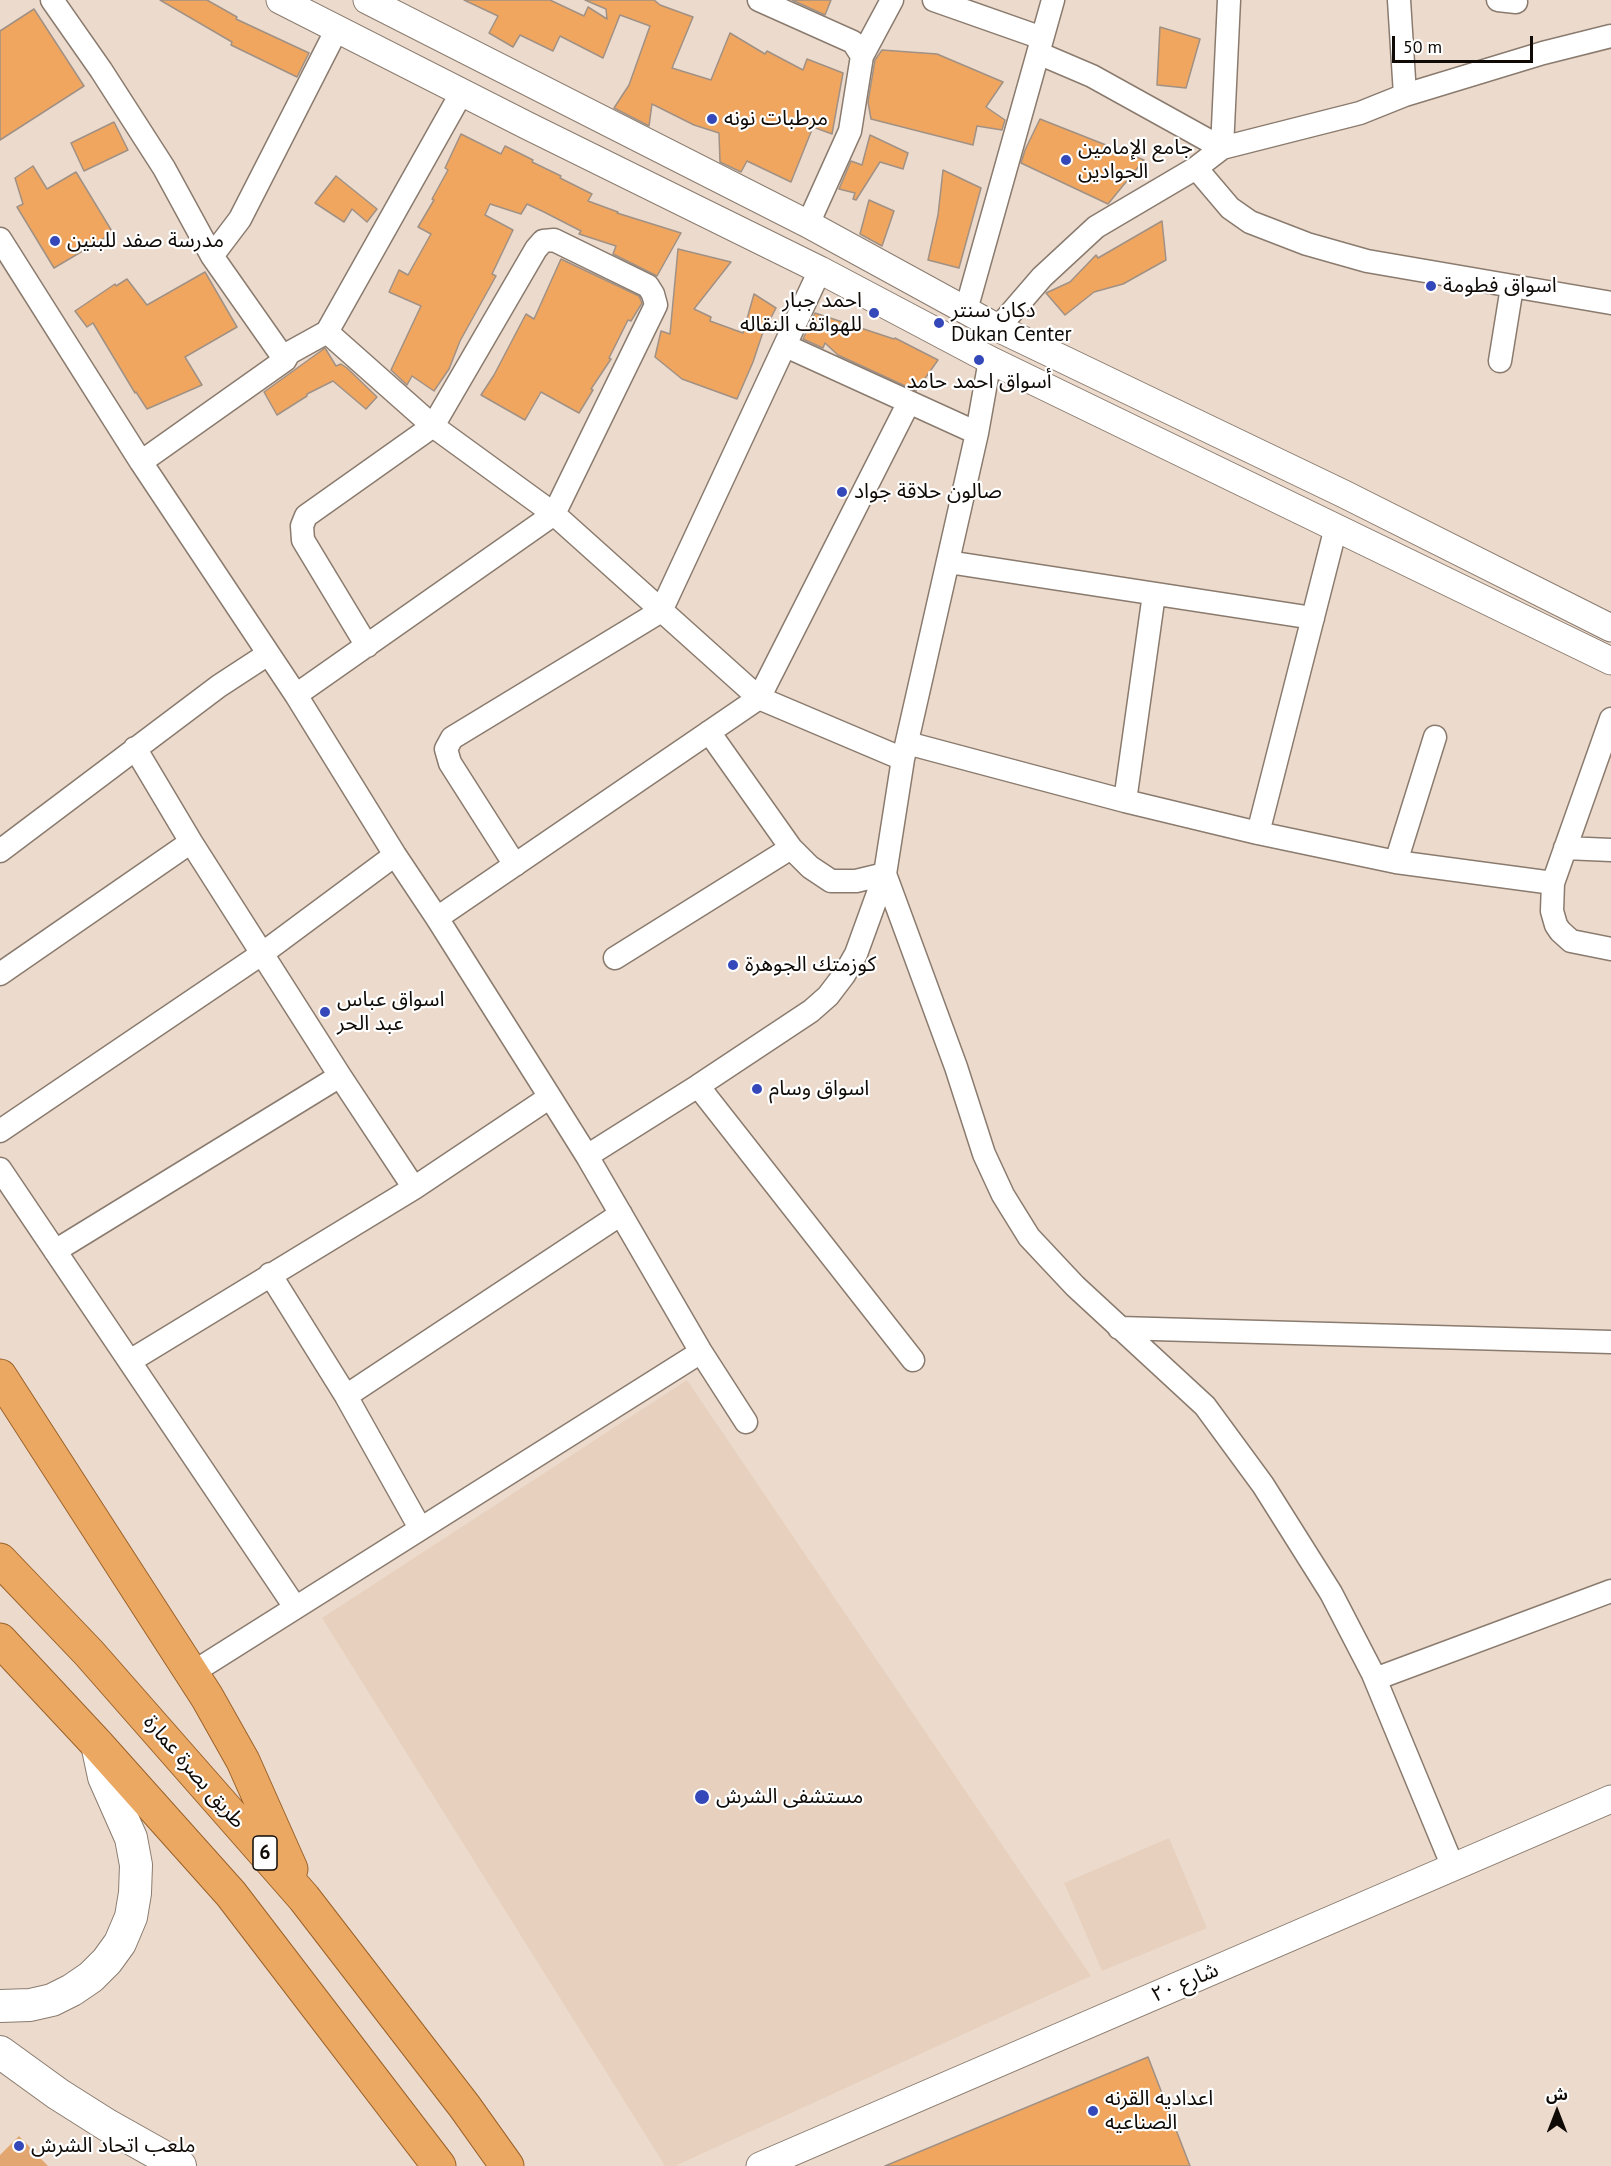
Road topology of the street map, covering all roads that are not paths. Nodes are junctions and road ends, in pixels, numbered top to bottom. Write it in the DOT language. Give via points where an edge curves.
graph roads {
  1 [pos="52,0"];
  2 [pos="280,0"];
  3 [pos="367,0"];
  4 [pos="759,0"];
  5 [pos="892,0"];
  6 [pos="934,0"];
  7 [pos="1053,0"];
  8 [pos="1229,0"];
  9 [pos="1400,0"];
  10 [pos="337,29"];
  11 [pos="1611,36"];
  12 [pos="1040,45"];
  13 [pos="862,56"];
  14 [pos="462,92"];
  15 [pos="1406,95"];
  16 [pos="1222,148"];
  17 [pos="1196,168"];
  18 [pos="808,224"];
  19 [pos="0,239"];
  20 [pos="212,256"];
  21 [pos="871,259"];
  22 [pos="820,270"];
  23 [pos="1512,286"];
  24 [pos="856,289"];
  25 [pos="1611,303"];
  26 [pos="966,310"];
  27 [pos="998,328"];
  28 [pos="327,332"];
  29 [pos="786,346"];
  30 [pos="285,360"];
  31 [pos="990,360"];
  32 [pos="1500,362"];
  33 [pos="909,402"];
  34 [pos="433,426"];
  35 [pos="977,433"];
  36 [pos="141,462"];
  37 [pos="554,514"];
  38 [pos="1336,527"];
  39 [pos="948,562"];
  40 [pos="1154,594"];
  41 [pos="1559,602"];
  42 [pos="662,611"];
  43 [pos="1313,618"];
  44 [pos="1611,628"];
  45 [pos="1546,629"];
  46 [pos="367,645"];
  47 [pos="268,654"];
  48 [pos="1611,661"];
  49 [pos="296,695"];
  50 [pos="759,698"];
  51 [pos="1611,719"];
  52 [pos="709,732"];
  53 [pos="1435,737"];
  54 [pos="135,748"];
  55 [pos="905,751"];
  56 [pos="1125,801"];
  57 [pos="1258,833"];
  58 [pos="191,842"];
  59 [pos="791,848"];
  60 [pos="1565,848"];
  61 [pos="1611,850"];
  62 [pos="0,851"];
  63 [pos="395,855"];
  64 [pos="1396,862"];
  65 [pos="515,865"];
  66 [pos="885,874"];
  67 [pos="1553,883"];
  68 [pos="437,918"];
  69 [pos="1611,949"];
  70 [pos="263,952"];
  71 [pos="615,957"];
  72 [pos="0,974"];
  73 [pos="340,1076"];
  74 [pos="698,1086"];
  75 [pos="550,1096"];
  76 [pos="0,1131"];
  77 [pos="587,1156"];
  78 [pos="0,1169"];
  79 [pos="414,1188"];
  80 [pos="621,1214"];
  81 [pos="55,1251"];
  82 [pos="270,1274"];
  83 [pos="1119,1328"];
  84 [pos="1611,1342"];
  85 [pos="701,1352"];
  86 [pos="913,1360"];
  87 [pos="130,1361"];
  88 [pos="0,1376"];
  89 [pos="346,1396"];
  90 [pos="746,1422"];
  91 [pos="420,1528"];
  92 [pos="0,1560"];
  93 [pos="1611,1591"];
  94 [pos="295,1607"];
  95 [pos="0,1640"];
  96 [pos="192,1673"];
  97 [pos="1375,1679"];
  98 [pos="97,1744"];
  99 [pos="1611,1799"];
  100 [pos="1453,1867"];
  101 [pos="304,1898"];
  102 [pos="0,2006"];
  103 [pos="0,2052"];
  104 [pos="180,2166"];
  105 [pos="439,2166"];
  106 [pos="507,2166"];
  107 [pos="760,2166"];
  1 -- 20 [label="street" via="164,168"];
  2 -- 10 [label="street"];
  3 -- 18 [label="street"];
  4 -- 13 [label="street" via="853,42"];
  5 -- 13 [label="street"];
  6 -- 12 [label="street"];
  7 -- 12 [label="street"];
  8 -- 16 [label="street"];
  9 -- 15 [label="street"];
  10 -- 14 [label="street"];
  10 -- 20 [label="street" via="240,219"];
  11 -- 15 [label="street"];
  12 -- 16 [label="street"];
  12 -- 26 [label="street"];
  13 -- 18 [label="street" via="850,131"];
  14 -- 22 [label="street"];
  14 -- 28 [label="street"];
  15 -- 16 [label="street" via="1360,113"];
  16 -- 17 [label="street"];
  17 -- 23 [label="street" via="1230,208 1250,222 1306,244 1367,261"];
  17 -- 27 [label="street" via="1096,227 1042,277"];
  18 -- 21 [label="street"];
  19 -- 36 [label="street"];
  20 -- 30 [label="street"];
  21 -- 24 [label="street"];
  21 -- 26 [label="street"];
  22 -- 24 [label="street"];
  22 -- 29 [label="street"];
  23 -- 25 [label="street"];
  23 -- 32 [label="street"];
  24 -- 31 [label="street"];
  26 -- 27 [label="street"];
  27 -- 41 [label="street"];
  28 -- 30 [label="street" via="289,353"];
  28 -- 34 [label="street"];
  29 -- 33 [label="street"];
  29 -- 42 [label="street"];
  30 -- 36 [label="street"];
  31 -- 35 [label="street"];
  31 -- 38 [label="street"];
  33 -- 35 [label="street"];
  33 -- 50 [label="street"];
  34 -- 37 [label="street"];
  34 -- 37 [label="street" via="543,242 554,240 648,286 656,305"];
  34 -- 46 [label="street" via="306,516 302,526 303,540"];
  35 -- 39 [label="street"];
  36 -- 47 [label="street"];
  37 -- 42 [label="street"];
  37 -- 46 [label="street"];
  38 -- 43 [label="street"];
  38 -- 45 [label="street"];
  39 -- 40 [label="street"];
  39 -- 55 [label="street"];
  40 -- 43 [label="street"];
  40 -- 56 [label="street"];
  41 -- 44 [label="street"];
  41 -- 45 [label="street"];
  42 -- 50 [label="street"];
  42 -- 65 [label="street" via="452,738 446,749 450,763"];
  43 -- 57 [label="street"];
  45 -- 48 [label="street"];
  46 -- 49 [label="street"];
  47 -- 49 [label="street"];
  47 -- 54 [label="street"];
  49 -- 63 [label="street"];
  50 -- 52 [label="street"];
  50 -- 55 [label="street"];
  51 -- 60 [label="street"];
  52 -- 59 [label="street"];
  52 -- 65 [label="street"];
  53 -- 64 [label="street"];
  54 -- 58 [label="street"];
  54 -- 62 [label="street"];
  55 -- 56 [label="street"];
  55 -- 66 [label="street"];
  56 -- 57 [label="street"];
  57 -- 64 [label="street"];
  58 -- 70 [label="street"];
  58 -- 72 [label="street"];
  59 -- 66 [label="street" via="831,881 856,881"];
  59 -- 71 [label="street"];
  60 -- 61 [label="street"];
  60 -- 67 [label="street"];
  63 -- 68 [label="street"];
  63 -- 70 [label="street"];
  64 -- 67 [label="street"];
  65 -- 68 [label="street"];
  66 -- 74 [label="street" via="856,954 828,996"];
  66 -- 83 [label="street" via="984,1154 1003,1196 1029,1237"];
  67 -- 69 [label="street" via="1553,918 1565,937 1578,944"];
  68 -- 75 [label="street"];
  70 -- 73 [label="street"];
  70 -- 76 [label="street"];
  73 -- 79 [label="street"];
  73 -- 81 [label="street"];
  74 -- 77 [label="street"];
  74 -- 86 [label="street"];
  75 -- 77 [label="street"];
  75 -- 79 [label="street"];
  77 -- 80 [label="street"];
  78 -- 81 [label="street"];
  79 -- 82 [label="street"];
  80 -- 85 [label="street"];
  80 -- 89 [label="street"];
  81 -- 87 [label="street"];
  82 -- 87 [label="street"];
  82 -- 89 [label="street"];
  83 -- 84 [label="street"];
  83 -- 97 [label="street" via="1205,1406 1263,1485 1331,1593"];
  85 -- 90 [label="street"];
  85 -- 91 [label="street"];
  87 -- 94 [label="street"];
  88 -- 96 [label="highway"];
  89 -- 91 [label="street"];
  91 -- 94 [label="street"];
  92 -- 101 [label="highway, طريق بصرة عمارة / 6" via="89,1653"];
  93 -- 97 [label="street"];
  94 -- 96 [label="street"];
  95 -- 98 [label="highway"];
  96 -- 101 [label="highway" via="243,1761"];
  97 -- 100 [label="street"];
  98 -- 102 [label="main road" via="104,1777 131,1838 136,1865 131,1917 107,1961 72,1990 30,2005"];
  98 -- 105 [label="highway" via="231,1894"];
  99 -- 100 [label="street, شارع ٢٠"];
  100 -- 107 [label="street, شارع ٢٠"];
  101 -- 106 [label="highway, طريق بصرة عمارة / 6"];
  103 -- 104 [label="main road" via="58,2094"];
}
